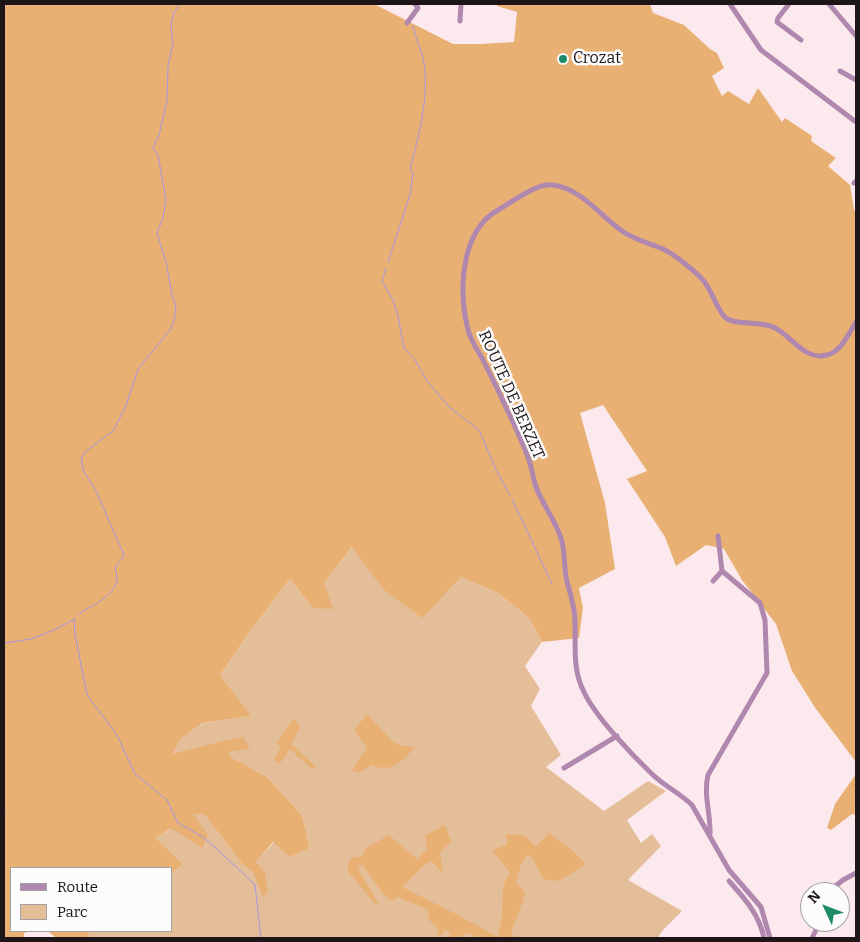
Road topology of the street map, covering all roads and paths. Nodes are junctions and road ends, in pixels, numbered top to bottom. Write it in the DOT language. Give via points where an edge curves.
graph roads {
  1 [pos="415,4"];
  2 [pos="461,4"];
  3 [pos="730,4"];
  4 [pos="788,4"];
  5 [pos="829,4"];
  6 [pos="460,21"];
  7 [pos="407,23"];
  8 [pos="856,36"];
  9 [pos="801,40"];
  10 [pos="840,71"];
  11 [pos="856,80"];
  12 [pos="856,122"];
  13 [pos="856,322"];
  14 [pos="718,536"];
  15 [pos="722,571"];
  16 [pos="713,581"];
  17 [pos="617,736"];
  18 [pos="564,768"];
  19 [pos="710,835"];
  20 [pos="856,873"];
  21 [pos="729,881"];
  22 [pos="840,882"];
  23 [pos="764,938"];
  24 [pos="770,938"];
  1 -- 7 [label="street" via="418,8"];
  2 -- 6 [label="street"];
  3 -- 12 [label="street" via="761,50"];
  4 -- 9 [label="street" via="777,22"];
  5 -- 8 [label="street"];
  10 -- 11 [label="street"];
  13 -- 17 [label="street, ROUTE DE BERZET" via="837,351 815,355 803,350 777,328 730,321 722,316 702,280 675,256 634,239 579,196 562,187 539,186 494,212 474,238 463,272 462,288 470,337 518,433 537,488 562,541 575,618 575,662 584,694"];
  14 -- 15 [label="street"];
  15 -- 16 [label="street"];
  15 -- 19 [label="street" via="760,603 765,620 767,673 708,775 706,798"];
  17 -- 18 [label="street"];
  17 -- 19 [label="street, ROUTE DE BERZET" via="652,775 692,805"];
  19 -- 24 [label="street, ROUTE DE BERZET" via="729,870 756,898"];
  20 -- 22 [label="street"];
  21 -- 23 [label="street" via="755,912"];
}
